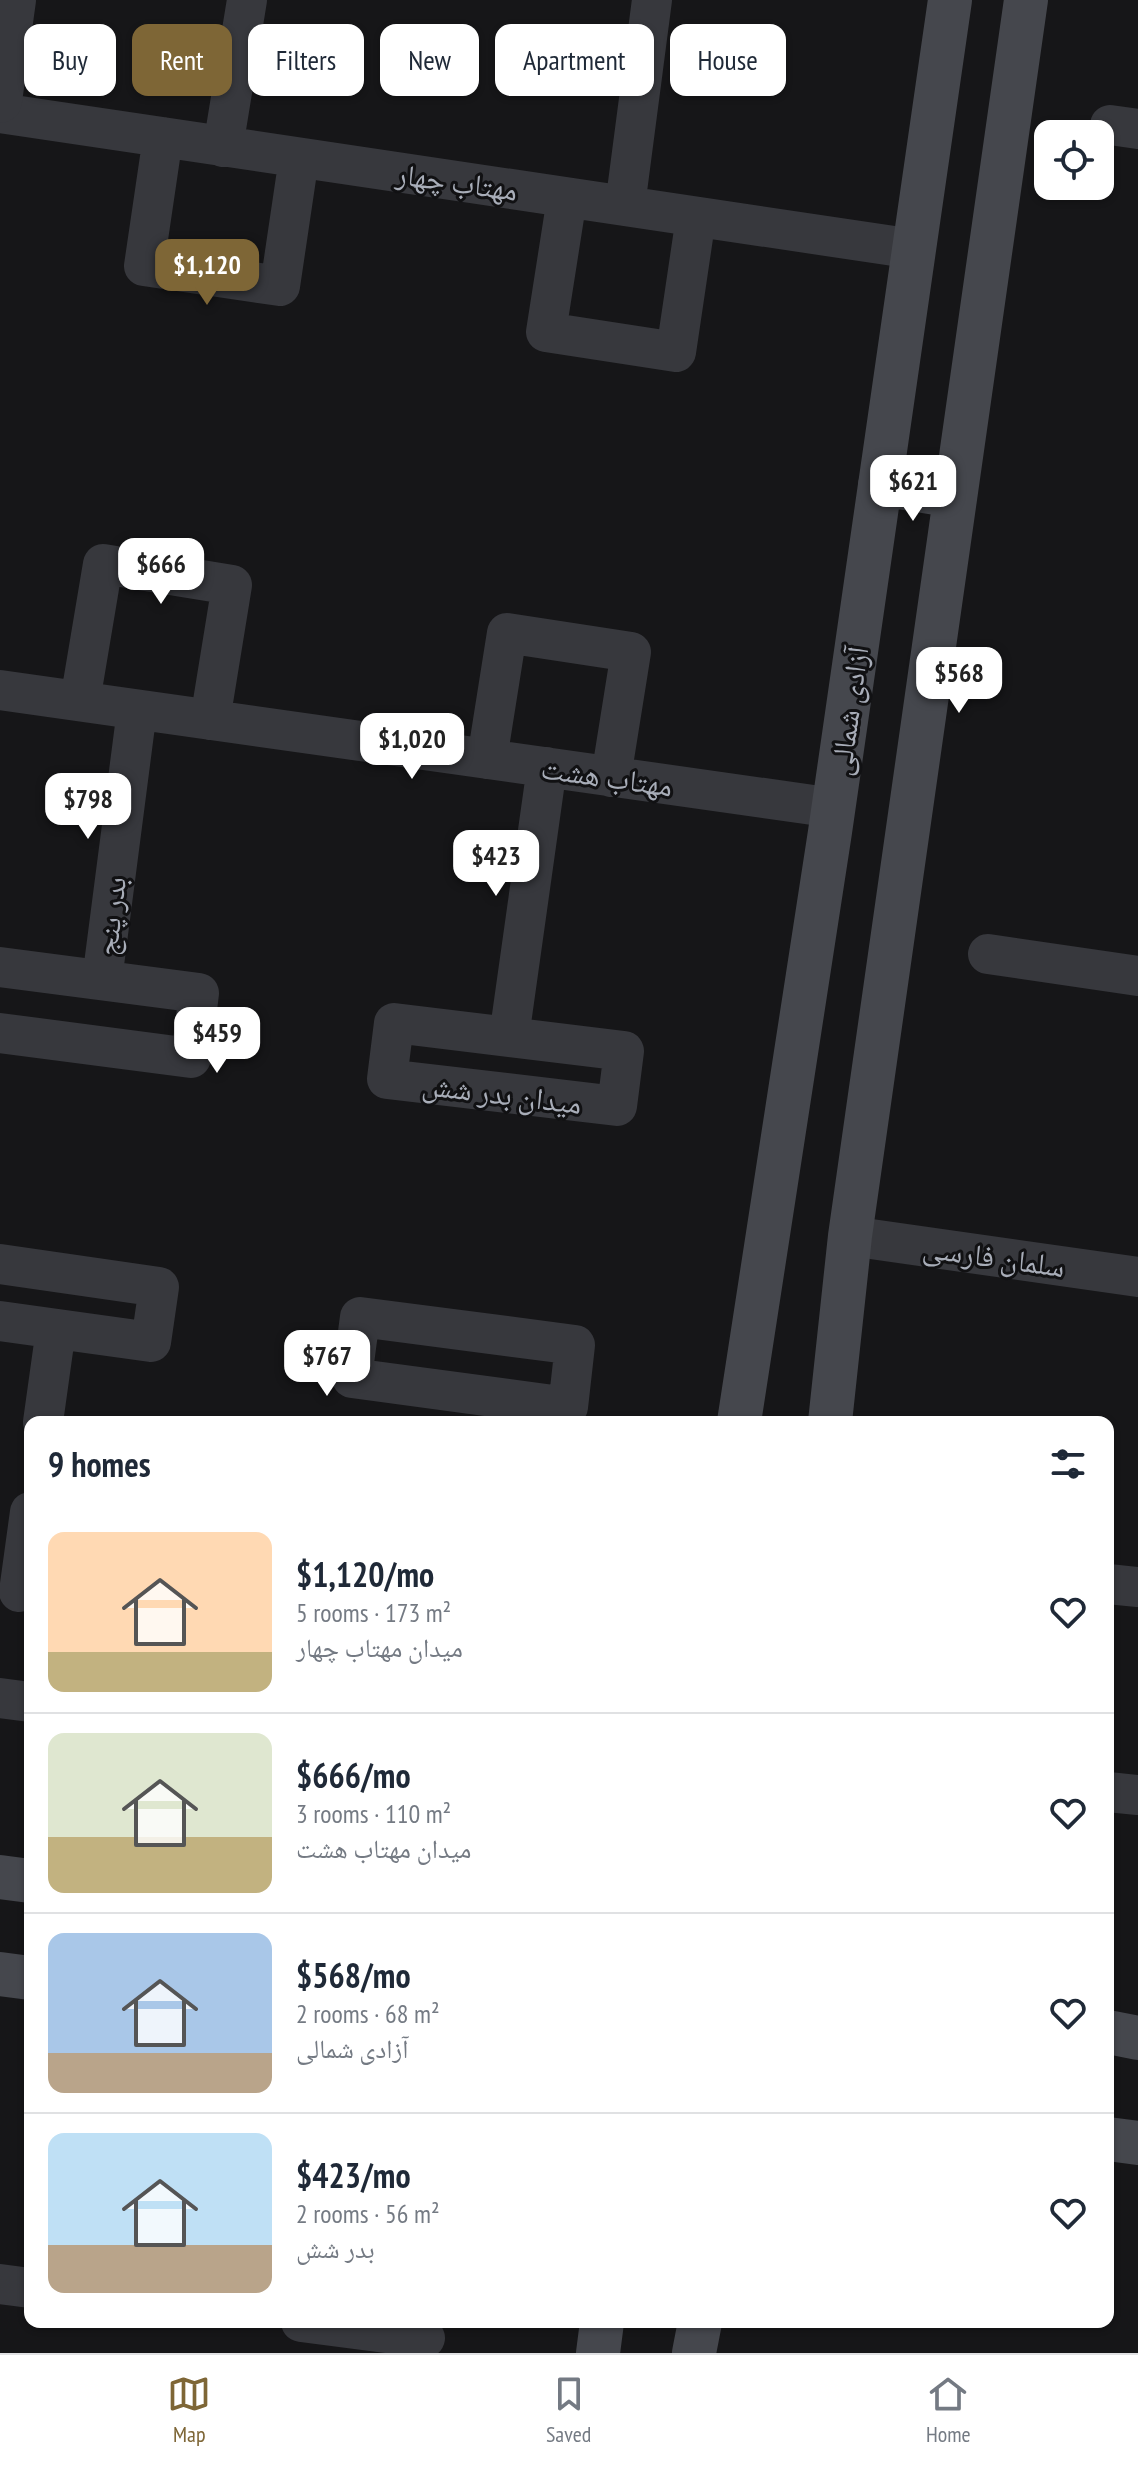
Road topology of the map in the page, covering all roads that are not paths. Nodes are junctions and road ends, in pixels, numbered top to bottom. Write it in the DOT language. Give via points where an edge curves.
graph roads {
  1 [pos="14,0"];
  2 [pos="247,0"];
  3 [pos="652,0"];
  4 [pos="950,0"];
  5 [pos="1026,0"];
  6 [pos="0,101"];
  7 [pos="0,113"];
  8 [pos="163,137"];
  9 [pos="223,147"];
  10 [pos="299,158"];
  11 [pos="567,198"];
  12 [pos="625,206"];
  13 [pos="696,217"];
  14 [pos="914,249"];
  15 [pos="880,484"];
  16 [pos="955,496"];
  17 [pos="0,690"];
  18 [pos="80,701"];
  19 [pos="137,710"];
  20 [pos="210,720"];
  21 [pos="487,759"];
  22 [pos="547,767"];
  23 [pos="611,777"];
  24 [pos="834,808"];
  25 [pos="988,954"];
  26 [pos="0,967"];
  27 [pos="1138,976"];
  28 [pos="102,980"];
  29 [pos="0,1033"];
  30 [pos="509,1037"];
  31 [pos="850,1236"];
  32 [pos="0,1264"];
  33 [pos="1138,1277"];
  34 [pos="0,1321"];
  35 [pos="56,1329"];
  36 [pos="455,1407"];
  37 [pos="44,1416"];
  38 [pos="740,1416"];
  39 [pos="831,1416"];
  40 [pos="24,1546"];
  41 [pos="1114,1585"];
  42 [pos="1138,1587"];
  43 [pos="16,1592"];
  44 [pos="0,1698"];
  45 [pos="24,1701"];
  46 [pos="1114,1793"];
  47 [pos="1138,1795"];
  48 [pos="0,1877"];
  49 [pos="24,1880"];
  50 [pos="0,1974"];
  51 [pos="24,1977"];
  52 [pos="1114,2033"];
  53 [pos="1138,2038"];
  54 [pos="1114,2140"];
  55 [pos="1138,2143"];
  56 [pos="0,2284"];
  57 [pos="24,2287"];
  58 [pos="601,2328"];
  59 [pos="699,2328"];
  60 [pos="405,2331"];
  61 [pos="319,2334"];
  62 [pos="598,2353"];
  63 [pos="694,2353"];
  1 -- 6 [label="street"];
  2 -- 9 [label="street"];
  3 -- 12 [label="street"];
  4 -- 14 [label="main road, آزادی شمالی"];
  5 -- 16 [label="main road"];
  7 -- 8 [label="street, مهتاب چهار"];
  8 -- 9 [label="street, مهتاب چهار"];
  8 -- 10 [label="street" via="144,266 280,286"];
  9 -- 10 [label="street, مهتاب چهار"];
  10 -- 11 [label="street, مهتاب چهار"];
  11 -- 12 [label="street, مهتاب چهار"];
  11 -- 13 [label="street" via="546,332 676,352"];
  12 -- 13 [label="street, مهتاب چهار"];
  13 -- 14 [label="street, مهتاب چهار"];
  14 -- 15 [label="main road, آزادی شمالی"];
  15 -- 16 [label="main road"];
  15 -- 24 [label="main road, آزادی شمالی"];
  16 -- 31 [label="main road"];
  17 -- 18 [label="street, مهتاب هشت"];
  18 -- 19 [label="street, مهتاب هشت"];
  18 -- 20 [label="street" via="103,564 232,585"];
  19 -- 20 [label="street, مهتاب هشت"];
  19 -- 28 [label="street, بدر پنج"];
  20 -- 21 [label="street, مهتاب هشت"];
  21 -- 22 [label="street, مهتاب هشت"];
  21 -- 23 [label="street" via="507,633 631,652"];
  22 -- 23 [label="street, مهتاب هشت"];
  22 -- 30 [label="street"];
  23 -- 24 [label="street, مهتاب هشت"];
  24 -- 38 [label="main road, آزادی شمالی"];
  25 -- 27 [label="street"];
  26 -- 28 [label="street"];
  28 -- 29 [label="street" via="199,993 191,1058"];
  30 -- 30 [label="street, میدان بدر شش" via="394,1023 387,1079 617,1106 624,1051"];
  31 -- 33 [label="street, سلمان فارسی"];
  31 -- 39 [label="main road"];
  32 -- 35 [label="street" via="159,1287 151,1342"];
  34 -- 35 [label="street"];
  35 -- 37 [label="street"];
  36 -- 36 [label="street" via="568,1407 575,1345 360,1317 352,1378"];
  40 -- 43 [label="street"];
  41 -- 42 [label="street"];
  44 -- 45 [label="street"];
  46 -- 47 [label="street"];
  48 -- 49 [label="main road"];
  50 -- 51 [label="main road"];
  52 -- 53 [label="main road"];
  54 -- 55 [label="main road"];
  56 -- 57 [label="street"];
  58 -- 62 [label="main road"];
  59 -- 63 [label="main road"];
  60 -- 61 [label="street"];
}
